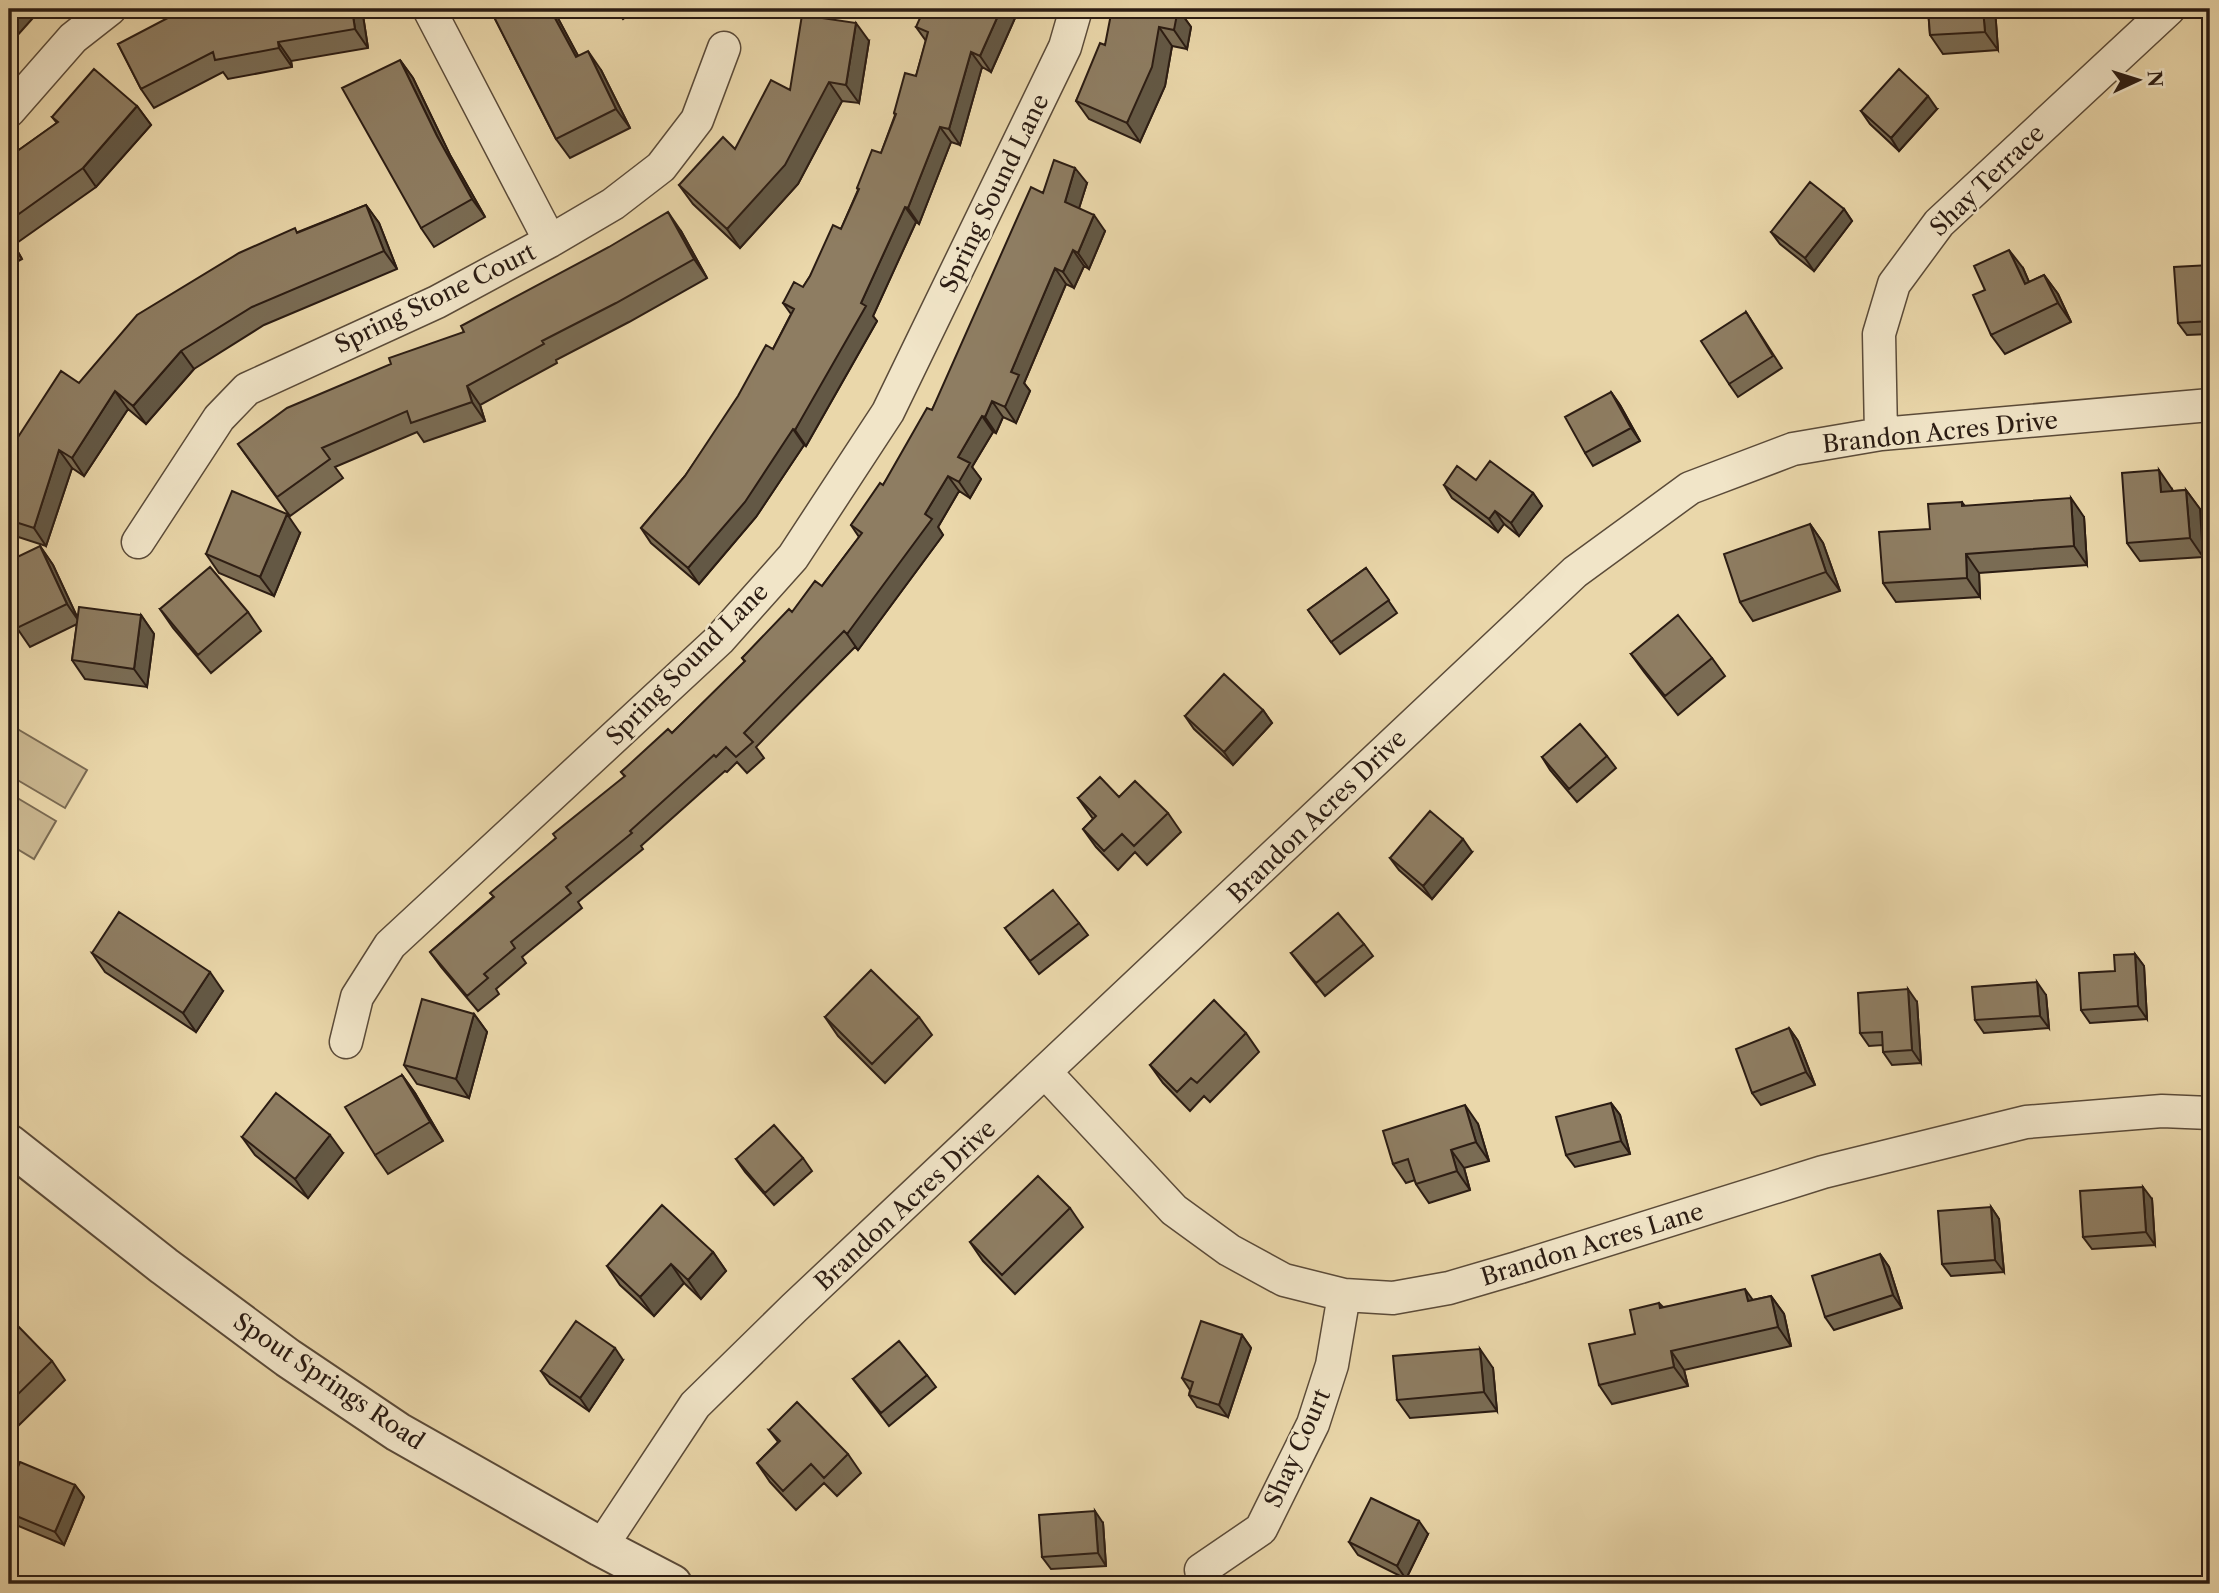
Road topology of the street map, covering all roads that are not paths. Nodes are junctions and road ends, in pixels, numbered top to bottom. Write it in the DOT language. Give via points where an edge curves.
graph roads {
  1 [pos="110,9"];
  2 [pos="429,9"];
  3 [pos="1076,9"];
  4 [pos="2169,9"];
  5 [pos="724,48"];
  6 [pos="9,111"];
  7 [pos="550,241"];
  8 [pos="2210,405"];
  9 [pos="1881,434"];
  10 [pos="138,542"];
  11 [pos="346,1042"];
  12 [pos="1046,1073"];
  13 [pos="2210,1113"];
  14 [pos="9,1144"];
  15 [pos="1344,1295"];
  16 [pos="601,1547"];
  17 [pos="1201,1570"];
  18 [pos="672,1584"];
  1 -- 6 [label="street" via="73,38"];
  2 -- 7 [label="street"];
  3 -- 11 [label="street, Spring Sound Lane" via="1065,47 888,412 793,557 719,640 390,945 357,997"];
  4 -- 9 [label="street, Shay Terrace" via="1939,223 1894,284 1879,334"];
  5 -- 7 [label="street, Spring Stone Court" via="697,120 661,167 613,204"];
  7 -- 10 [label="street, Spring Stone Court" via="437,302 247,389 219,418"];
  8 -- 9 [label="street, Brandon Acres Drive"];
  9 -- 12 [label="street, Brandon Acres Drive" via="1793,449 1690,488 1575,572"];
  12 -- 15 [label="street, Brandon Acres Lane" via="1174,1210 1228,1250 1284,1280"];
  12 -- 16 [label="street, Brandon Acres Drive" via="695,1405"];
  13 -- 15 [label="street, Brandon Acres Lane" via="2162,1111 2026,1122 1823,1172 1449,1288 1392,1298"];
  14 -- 16 [label="street, Spout Springs Road" via="288,1358 398,1432"];
  15 -- 17 [label="street, Shay Court" via="1332,1365 1313,1424 1261,1529"];
  16 -- 18 [label="street, Spout Springs Road"];
}
